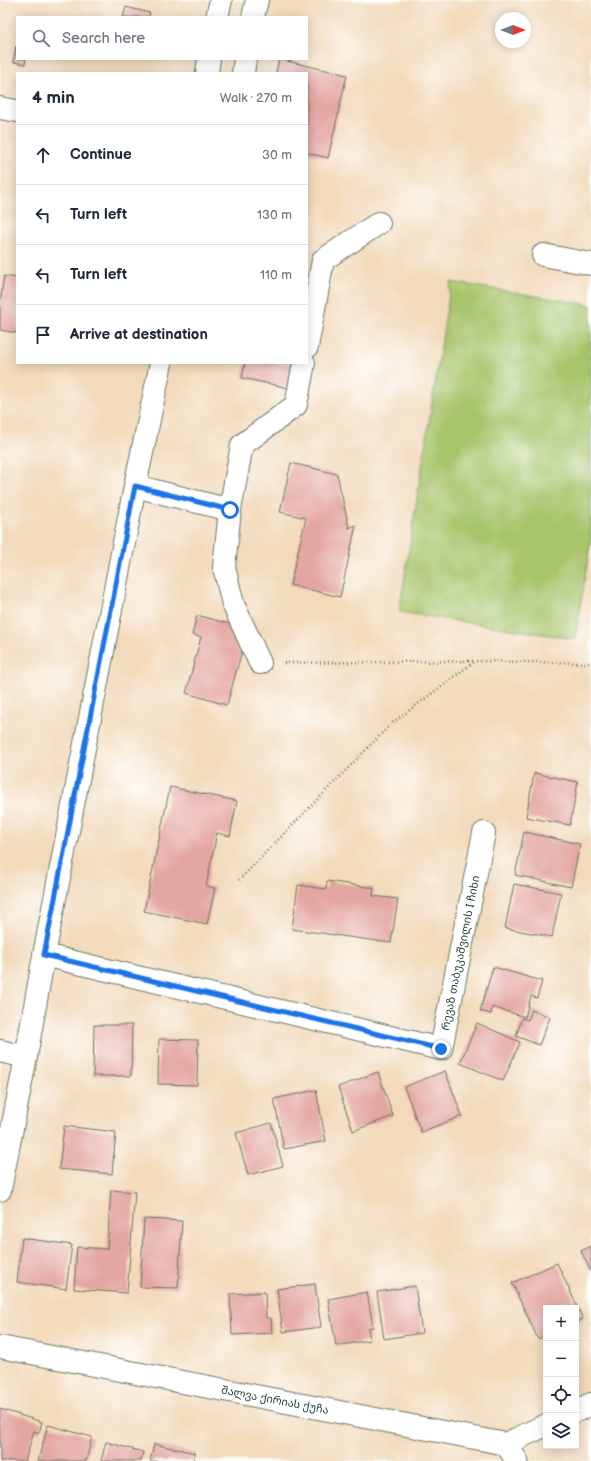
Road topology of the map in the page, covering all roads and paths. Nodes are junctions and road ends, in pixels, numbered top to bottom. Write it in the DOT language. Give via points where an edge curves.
graph roads {
  1 [pos="221,0"];
  2 [pos="257,0"];
  3 [pos="217,16"];
  4 [pos="253,16"];
  5 [pos="210,60"];
  6 [pos="245,60"];
  7 [pos="207,72"];
  8 [pos="242,72"];
  9 [pos="0,108"];
  10 [pos="16,111"];
  11 [pos="379,223"];
  12 [pos="543,255"];
  13 [pos="591,264"];
  14 [pos="308,342"];
  15 [pos="161,364"];
  16 [pos="304,364"];
  17 [pos="135,486"];
  18 [pos="230,510"];
  19 [pos="475,661"];
  20 [pos="260,663"];
  21 [pos="591,663"];
  22 [pos="484,833"];
  23 [pos="239,880"];
  24 [pos="44,955"];
  25 [pos="0,1051"];
  26 [pos="26,1057"];
  27 [pos="0,1190"];
  28 [pos="0,1347"];
  29 [pos="591,1404"];
  30 [pos="579,1410"];
  31 [pos="543,1427"];
  32 [pos="509,1455"];
  1 -- 3 [label="street"];
  2 -- 4 [label="street"];
  5 -- 7 [label="street"];
  6 -- 8 [label="street"];
  9 -- 10 [label="street"];
  11 -- 14 [label="street" via="323,260"];
  12 -- 13 [label="street"];
  15 -- 17 [label="street"];
  16 -- 18 [label="street" via="296,405 242,445"];
  17 -- 18 [label="street"];
  17 -- 24 [label="street"];
  18 -- 20 [label="street" via="224,568 233,604"];
  19 -- 20 [label="path"];
  19 -- 21 [label="path"];
  19 -- 23 [label="path" via="391,724"];
  22 -- 24 [label="street, რევაზ თაბუკაშვილის I ჩიხი" via="441,1049"];
  24 -- 26 [label="street"];
  25 -- 26 [label="street"];
  26 -- 27 [label="street"];
  28 -- 32 [label="street, შალვა ქირიას ქუჩა"];
  29 -- 30 [label="street"];
  31 -- 32 [label="street, შალვა ქირიას ქუჩა"];
}
